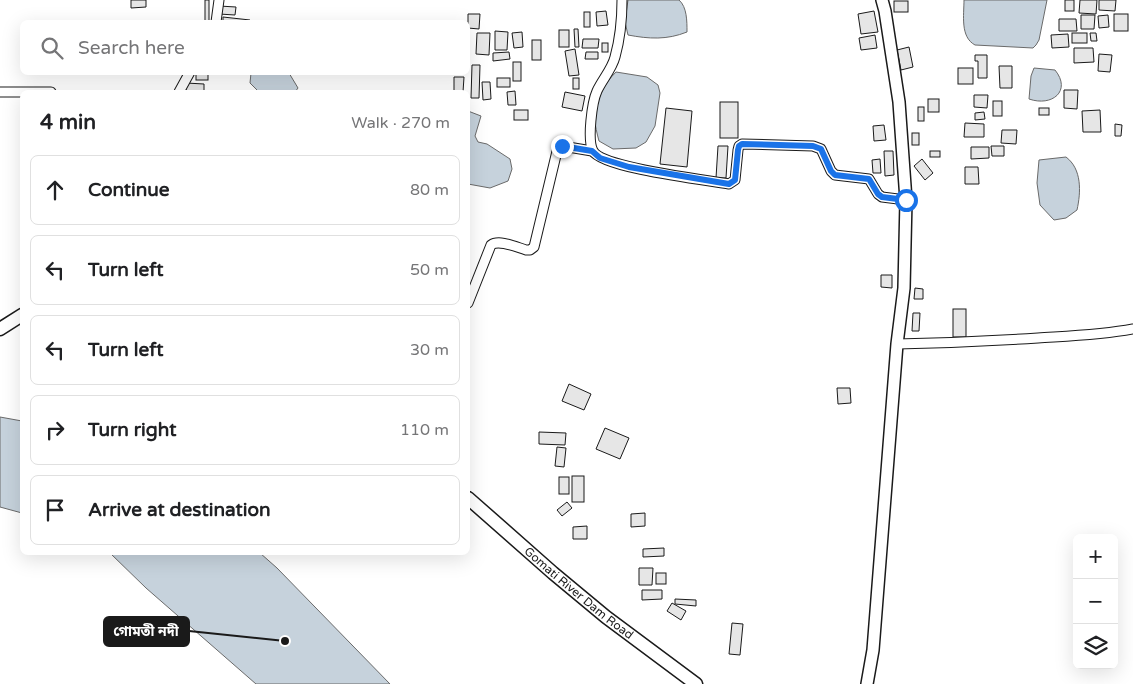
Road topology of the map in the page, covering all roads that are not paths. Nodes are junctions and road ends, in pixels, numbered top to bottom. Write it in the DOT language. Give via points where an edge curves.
graph roads {
  1 [pos="219,0"];
  2 [pos="622,0"];
  3 [pos="882,0"];
  4 [pos="216,20"];
  5 [pos="188,75"];
  6 [pos="180,90"];
  7 [pos="0,92"];
  8 [pos="20,92"];
  9 [pos="592,151"];
  10 [pos="906,200"];
  11 [pos="470,298"];
  12 [pos="20,316"];
  13 [pos="0,329"];
  14 [pos="1133,329"];
  15 [pos="897,344"];
  16 [pos="470,500"];
  17 [pos="696,684"];
  18 [pos="867,684"];
  1 -- 4 [label="street"];
  2 -- 9 [label="street" via="615,58 596,92 590,120"];
  3 -- 10 [label="street" via="900,102"];
  5 -- 6 [label="street"];
  7 -- 8 [label="street"];
  9 -- 10 [label="street" via="600,158 629,167 729,184 735,180 738,150 742,144 813,146 821,149 835,175 869,179 882,197"];
  9 -- 11 [label="street" via="558,147 534,247 526,250 494,243"];
  10 -- 15 [label="street" via="904,288"];
  12 -- 13 [label="main road"];
  14 -- 15 [label="street" via="1042,338"];
  15 -- 18 [label="street" via="873,650"];
  16 -- 17 [label="main road, Gomati River Dam Road" via="606,617"];
}
